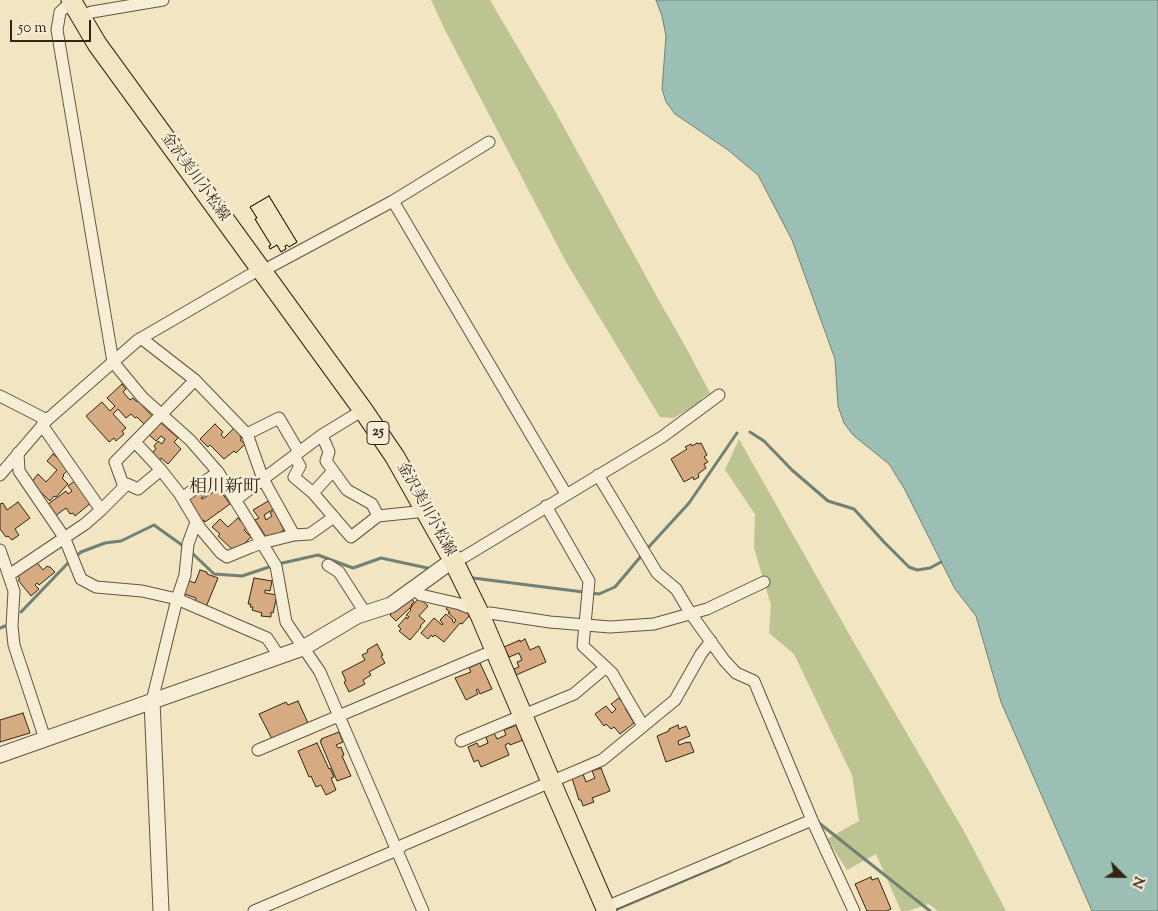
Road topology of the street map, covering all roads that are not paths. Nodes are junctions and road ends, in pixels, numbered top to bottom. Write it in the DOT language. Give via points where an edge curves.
graph roads {
  1 [pos="164,0"];
  2 [pos="74,6"];
  3 [pos="489,142"];
  4 [pos="393,201"];
  5 [pos="260,269"];
  6 [pos="141,338"];
  7 [pos="114,362"];
  8 [pos="195,380"];
  9 [pos="720,395"];
  10 [pos="0,396"];
  11 [pos="363,410"];
  12 [pos="162,414"];
  13 [pos="44,422"];
  14 [pos="247,434"];
  15 [pos="322,435"];
  16 [pos="135,442"];
  17 [pos="18,453"];
  18 [pos="297,454"];
  19 [pos="161,470"];
  20 [pos="333,471"];
  21 [pos="218,472"];
  22 [pos="0,475"];
  23 [pos="598,475"];
  24 [pos="264,479"];
  25 [pos="124,487"];
  26 [pos="313,493"];
  27 [pos="566,494"];
  28 [pos="182,498"];
  29 [pos="235,500"];
  30 [pos="546,506"];
  31 [pos="101,510"];
  32 [pos="426,511"];
  33 [pos="378,516"];
  34 [pos="334,517"];
  35 [pos="196,522"];
  36 [pos="294,535"];
  37 [pos="64,537"];
  38 [pos="262,544"];
  39 [pos="0,550"];
  40 [pos="453,560"];
  41 [pos="328,565"];
  42 [pos="9,575"];
  43 [pos="764,582"];
  44 [pos="414,588"];
  45 [pos="177,598"];
  46 [pos="478,610"];
  47 [pos="366,614"];
  48 [pos="691,614"];
  49 [pos="585,625"];
  50 [pos="711,641"];
  51 [pos="303,648"];
  52 [pos="495,650"];
  53 [pos="279,656"];
  54 [pos="606,668"];
  55 [pos="152,701"];
  56 [pos="339,716"];
  57 [pos="522,716"];
  58 [pos="643,726"];
  59 [pos="45,739"];
  60 [pos="461,742"];
  61 [pos="258,750"];
  62 [pos="0,755"];
  63 [pos="551,782"];
  64 [pos="812,820"];
  65 [pos="397,850"];
  66 [pos="606,909"];
  67 [pos="161,911"];
  68 [pos="254,911"];
  69 [pos="422,911"];
  70 [pos="854,911"];
  1 -- 2 [label="street" via="92,12"];
  2 -- 5 [label="main road, 金沢美川小松線 / 25" via="97,44"];
  2 -- 7 [label="street" via="60,12 57,30"];
  3 -- 4 [label="street"];
  4 -- 5 [label="street" via="268,268"];
  4 -- 27 [label="street"];
  5 -- 6 [label="street"];
  5 -- 11 [label="main road, 金沢美川小松線 / 25"];
  6 -- 7 [label="street"];
  6 -- 8 [label="street"];
  7 -- 12 [label="street" via="142,397"];
  7 -- 13 [label="street"];
  8 -- 12 [label="street"];
  8 -- 14 [label="street"];
  9 -- 23 [label="street" via="662,437"];
  10 -- 13 [label="street"];
  11 -- 15 [label="street"];
  11 -- 32 [label="main road, 金沢美川小松線 / 25"];
  12 -- 16 [label="street"];
  12 -- 21 [label="street"];
  13 -- 17 [label="street"];
  13 -- 31 [label="street"];
  14 -- 18 [label="street" via="279,418"];
  14 -- 24 [label="street"];
  15 -- 18 [label="street"];
  15 -- 20 [label="street" via="329,452 326,462"];
  16 -- 19 [label="street"];
  16 -- 25 [label="street" via="115,462"];
  17 -- 22 [label="street"];
  17 -- 37 [label="street" via="19,471"];
  18 -- 24 [label="street"];
  18 -- 26 [label="street" via="300,466 294,477"];
  19 -- 25 [label="street" via="138,488 127,484"];
  19 -- 28 [label="street"];
  20 -- 26 [label="street"];
  20 -- 33 [label="street" via="347,490 372,504"];
  21 -- 28 [label="street"];
  21 -- 29 [label="street"];
  23 -- 27 [label="street"];
  23 -- 48 [label="street" via="657,573 676,589"];
  24 -- 29 [label="street"];
  24 -- 36 [label="street"];
  25 -- 31 [label="street"];
  26 -- 34 [label="street"];
  27 -- 30 [label="street"];
  28 -- 35 [label="street"];
  29 -- 38 [label="street"];
  30 -- 40 [label="street" via="464,557"];
  30 -- 49 [label="street" via="589,581"];
  31 -- 37 [label="street"];
  32 -- 33 [label="street"];
  32 -- 40 [label="main road, 金沢美川小松線 / 25"];
  33 -- 34 [label="street" via="351,537"];
  34 -- 36 [label="street" via="310,534"];
  35 -- 38 [label="street" via="227,557"];
  35 -- 45 [label="street"];
  36 -- 38 [label="street"];
  37 -- 42 [label="street"];
  37 -- 45 [label="street" via="81,579 96,587"];
  38 -- 51 [label="street" via="276,566 286,622"];
  39 -- 42 [label="street"];
  40 -- 44 [label="street"];
  40 -- 46 [label="main road, 金沢美川小松線 / 25"];
  41 -- 47 [label="street" via="338,572"];
  42 -- 59 [label="street" via="14,590 14,644"];
  43 -- 48 [label="street"];
  44 -- 46 [label="street" via="421,595"];
  44 -- 47 [label="street" via="391,605"];
  45 -- 53 [label="street" via="267,638"];
  45 -- 55 [label="street"];
  46 -- 49 [label="street"];
  46 -- 52 [label="main road, 金沢美川小松線 / 25"];
  47 -- 51 [label="street" via="357,616"];
  48 -- 49 [label="street" via="654,624"];
  48 -- 50 [label="street"];
  49 -- 54 [label="street" via="583,646"];
  50 -- 58 [label="street" via="675,700"];
  50 -- 64 [label="street" via="736,673 754,681"];
  51 -- 53 [label="street"];
  51 -- 56 [label="street" via="320,672"];
  52 -- 56 [label="street"];
  52 -- 57 [label="main road, 金沢美川小松線 / 25"];
  53 -- 55 [label="street"];
  54 -- 57 [label="street" via="574,694"];
  54 -- 58 [label="street"];
  55 -- 59 [label="street"];
  55 -- 67 [label="street"];
  56 -- 61 [label="street"];
  56 -- 65 [label="street"];
  57 -- 60 [label="street"];
  57 -- 63 [label="main road, 金沢美川小松線 / 25"];
  58 -- 63 [label="street" via="602,760"];
  59 -- 62 [label="street"];
  63 -- 65 [label="street"];
  63 -- 66 [label="main road, 金沢美川小松線 / 25"];
  64 -- 66 [label="street"];
  64 -- 70 [label="street"];
  65 -- 68 [label="street"];
  65 -- 69 [label="street"];
}
